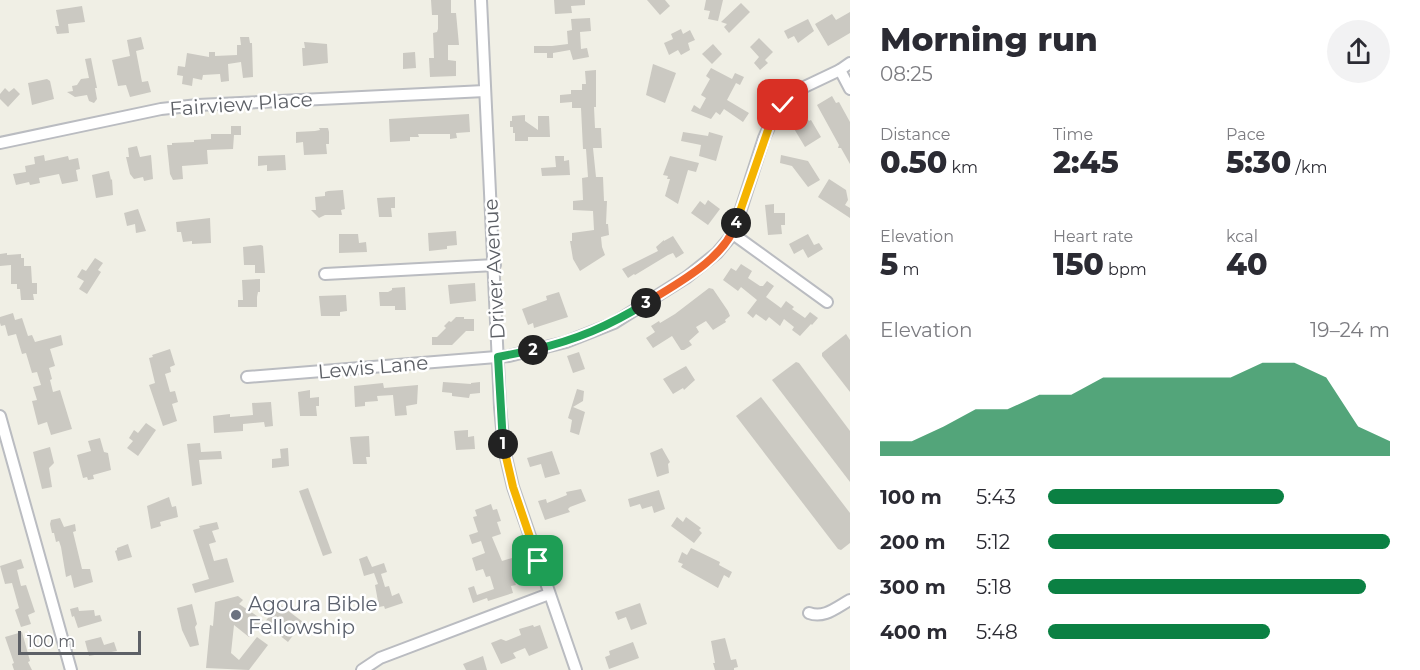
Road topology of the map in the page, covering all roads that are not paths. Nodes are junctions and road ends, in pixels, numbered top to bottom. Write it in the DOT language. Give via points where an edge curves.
graph roads {
  1 [pos="481,0"];
  2 [pos="850,63"];
  3 [pos="840,70"];
  4 [pos="850,88"];
  5 [pos="485,91"];
  6 [pos="0,143"];
  7 [pos="733,234"];
  8 [pos="495,265"];
  9 [pos="325,274"];
  10 [pos="827,302"];
  11 [pos="498,357"];
  12 [pos="247,377"];
  13 [pos="0,416"];
  14 [pos="549,594"];
  15 [pos="850,600"];
  16 [pos="810,614"];
  17 [pos="71,670"];
  18 [pos="362,670"];
  19 [pos="576,670"];
  1 -- 5 [label="street, Driver Avenue"];
  2 -- 3 [label="street"];
  3 -- 4 [label="street"];
  3 -- 7 [label="street" via="800,89 774,116"];
  5 -- 6 [label="street, Fairview Place" via="198,105 161,109"];
  5 -- 8 [label="street, Driver Avenue"];
  7 -- 10 [label="street"];
  7 -- 11 [label="street, Lewis Lane" via="698,269 614,322 566,342"];
  8 -- 9 [label="street"];
  8 -- 11 [label="street, Driver Avenue"];
  11 -- 12 [label="street, Lewis Lane"];
  11 -- 14 [label="street, Driver Avenue" via="508,470"];
  13 -- 17 [label="street"];
  14 -- 18 [label="street" via="380,658"];
  14 -- 19 [label="street, Driver Avenue"];
  15 -- 16 [label="street" via="824,615"];
}
